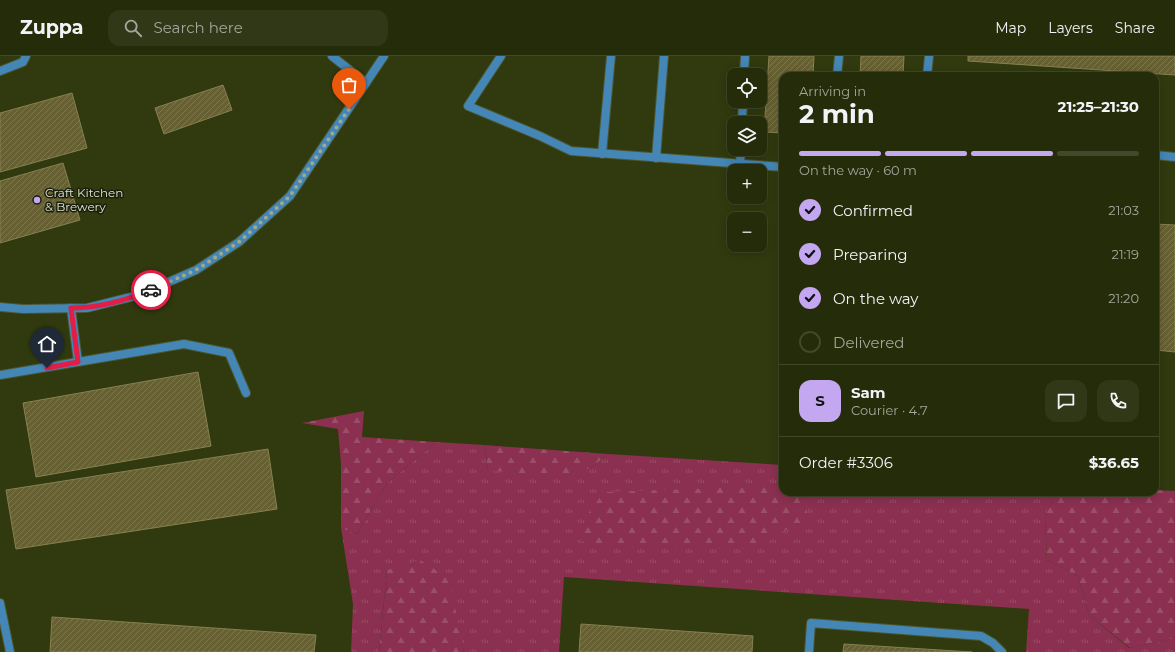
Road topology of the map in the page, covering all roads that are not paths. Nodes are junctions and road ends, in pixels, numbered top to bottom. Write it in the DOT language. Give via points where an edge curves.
graph roads {
  1 [pos="26,56"];
  2 [pos="332,56"];
  3 [pos="384,56"];
  4 [pos="501,56"];
  5 [pos="611,56"];
  6 [pos="664,56"];
  7 [pos="745,56"];
  8 [pos="839,56"];
  9 [pos="929,56"];
  10 [pos="744,68"];
  11 [pos="0,71"];
  12 [pos="837,72"];
  13 [pos="927,72"];
  14 [pos="366,82"];
  15 [pos="602,154"];
  16 [pos="1159,155"];
  17 [pos="740,156"];
  18 [pos="1175,157"];
  19 [pos="656,158"];
  20 [pos="740,164"];
  21 [pos="767,166"];
  22 [pos="779,167"];
  23 [pos="0,306"];
  24 [pos="71,308"];
  25 [pos="78,362"];
  26 [pos="0,375"];
  27 [pos="246,393"];
  28 [pos="0,603"];
  29 [pos="10,652"];
  30 [pos="809,652"];
  31 [pos="1002,652"];
  1 -- 11 [label="street" via="23,62"];
  2 -- 14 [label="street"];
  3 -- 14 [label="street"];
  4 -- 15 [label="street" via="468,106 571,151"];
  5 -- 15 [label="street"];
  6 -- 19 [label="street"];
  7 -- 10 [label="street"];
  8 -- 12 [label="street"];
  9 -- 13 [label="street"];
  14 -- 24 [label="street" via="290,196 239,242 196,270 139,295 87,308"];
  15 -- 19 [label="street"];
  16 -- 18 [label="street"];
  17 -- 20 [label="street"];
  19 -- 20 [label="street"];
  21 -- 22 [label="street"];
  23 -- 24 [label="street"];
  24 -- 25 [label="street"];
  25 -- 26 [label="street"];
  25 -- 27 [label="street" via="184,344 229,353"];
  28 -- 29 [label="street"];
  30 -- 31 [label="street" via="811,623 981,636"];
}
